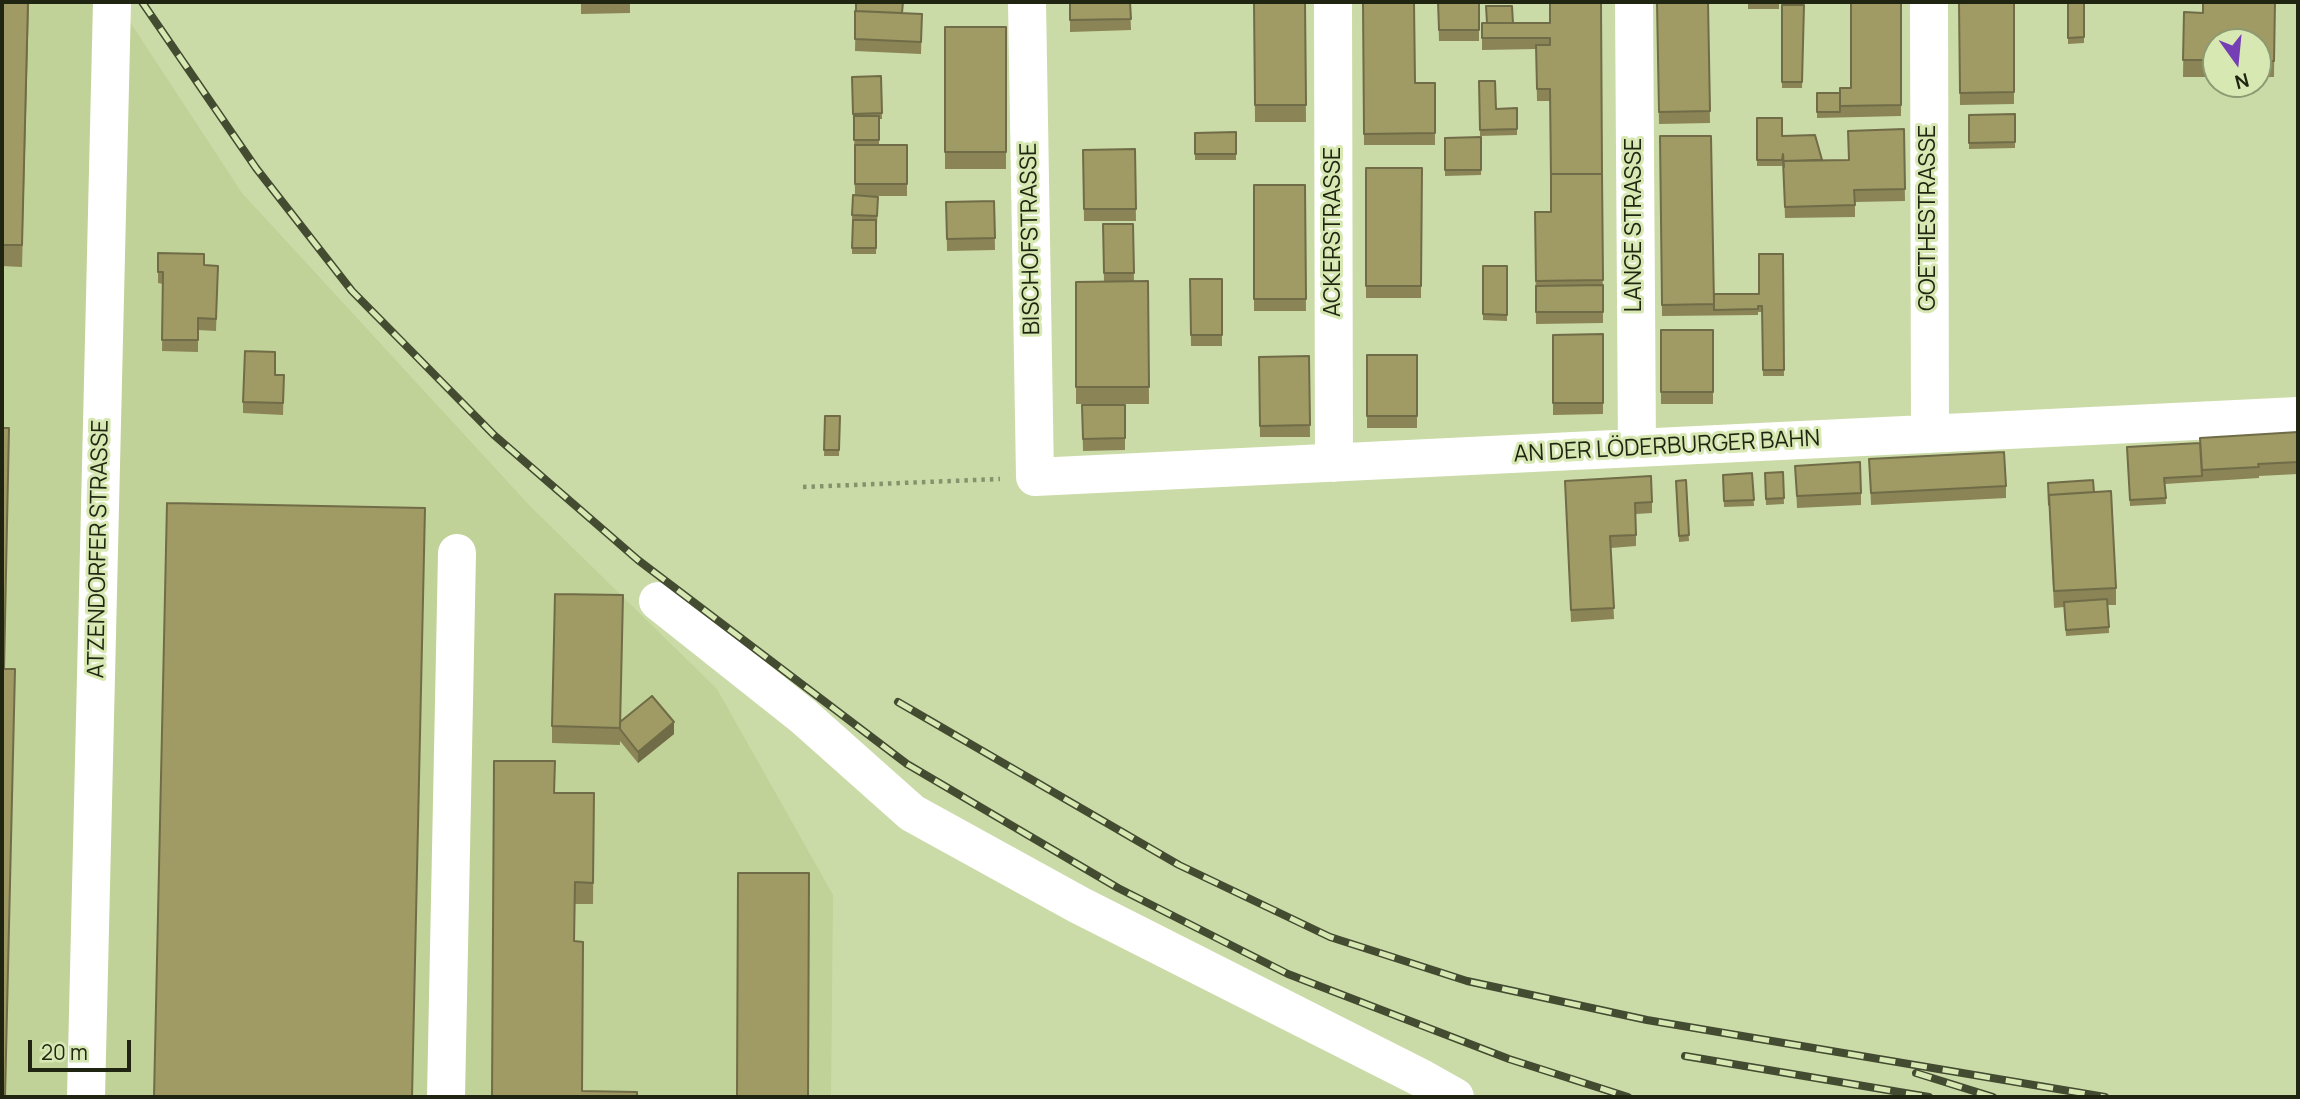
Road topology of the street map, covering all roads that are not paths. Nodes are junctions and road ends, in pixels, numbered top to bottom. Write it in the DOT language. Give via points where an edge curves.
graph roads {
  1 [pos="112,2"];
  2 [pos="1027,2"];
  3 [pos="1333,2"];
  4 [pos="1634,2"];
  5 [pos="1928,2"];
  6 [pos="2298,416"];
  7 [pos="1930,434"];
  8 [pos="1637,448"];
  9 [pos="1334,463"];
  10 [pos="1035,477"];
  11 [pos="457,553"];
  12 [pos="658,601"];
  13 [pos="86,1097"];
  14 [pos="446,1097"];
  15 [pos="1455,1097"];
  1 -- 13 [label="street, ATZENDORFER STRASSE"];
  2 -- 10 [label="street, BISCHOFSTRASSE"];
  3 -- 9 [label="street, ACKERSTRASSE"];
  4 -- 8 [label="street, LANGE STRASSE"];
  5 -- 7 [label="street, GOETHESTRASSE"];
  6 -- 7 [label="street, AN DER LÖDERBURGER BAHN"];
  7 -- 8 [label="street, AN DER LÖDERBURGER BAHN"];
  8 -- 9 [label="street, AN DER LÖDERBURGER BAHN"];
  9 -- 10 [label="street, AN DER LÖDERBURGER BAHN"];
  11 -- 14 [label="street"];
  12 -- 15 [label="street" via="803,716 912,813 1079,905"];
}
